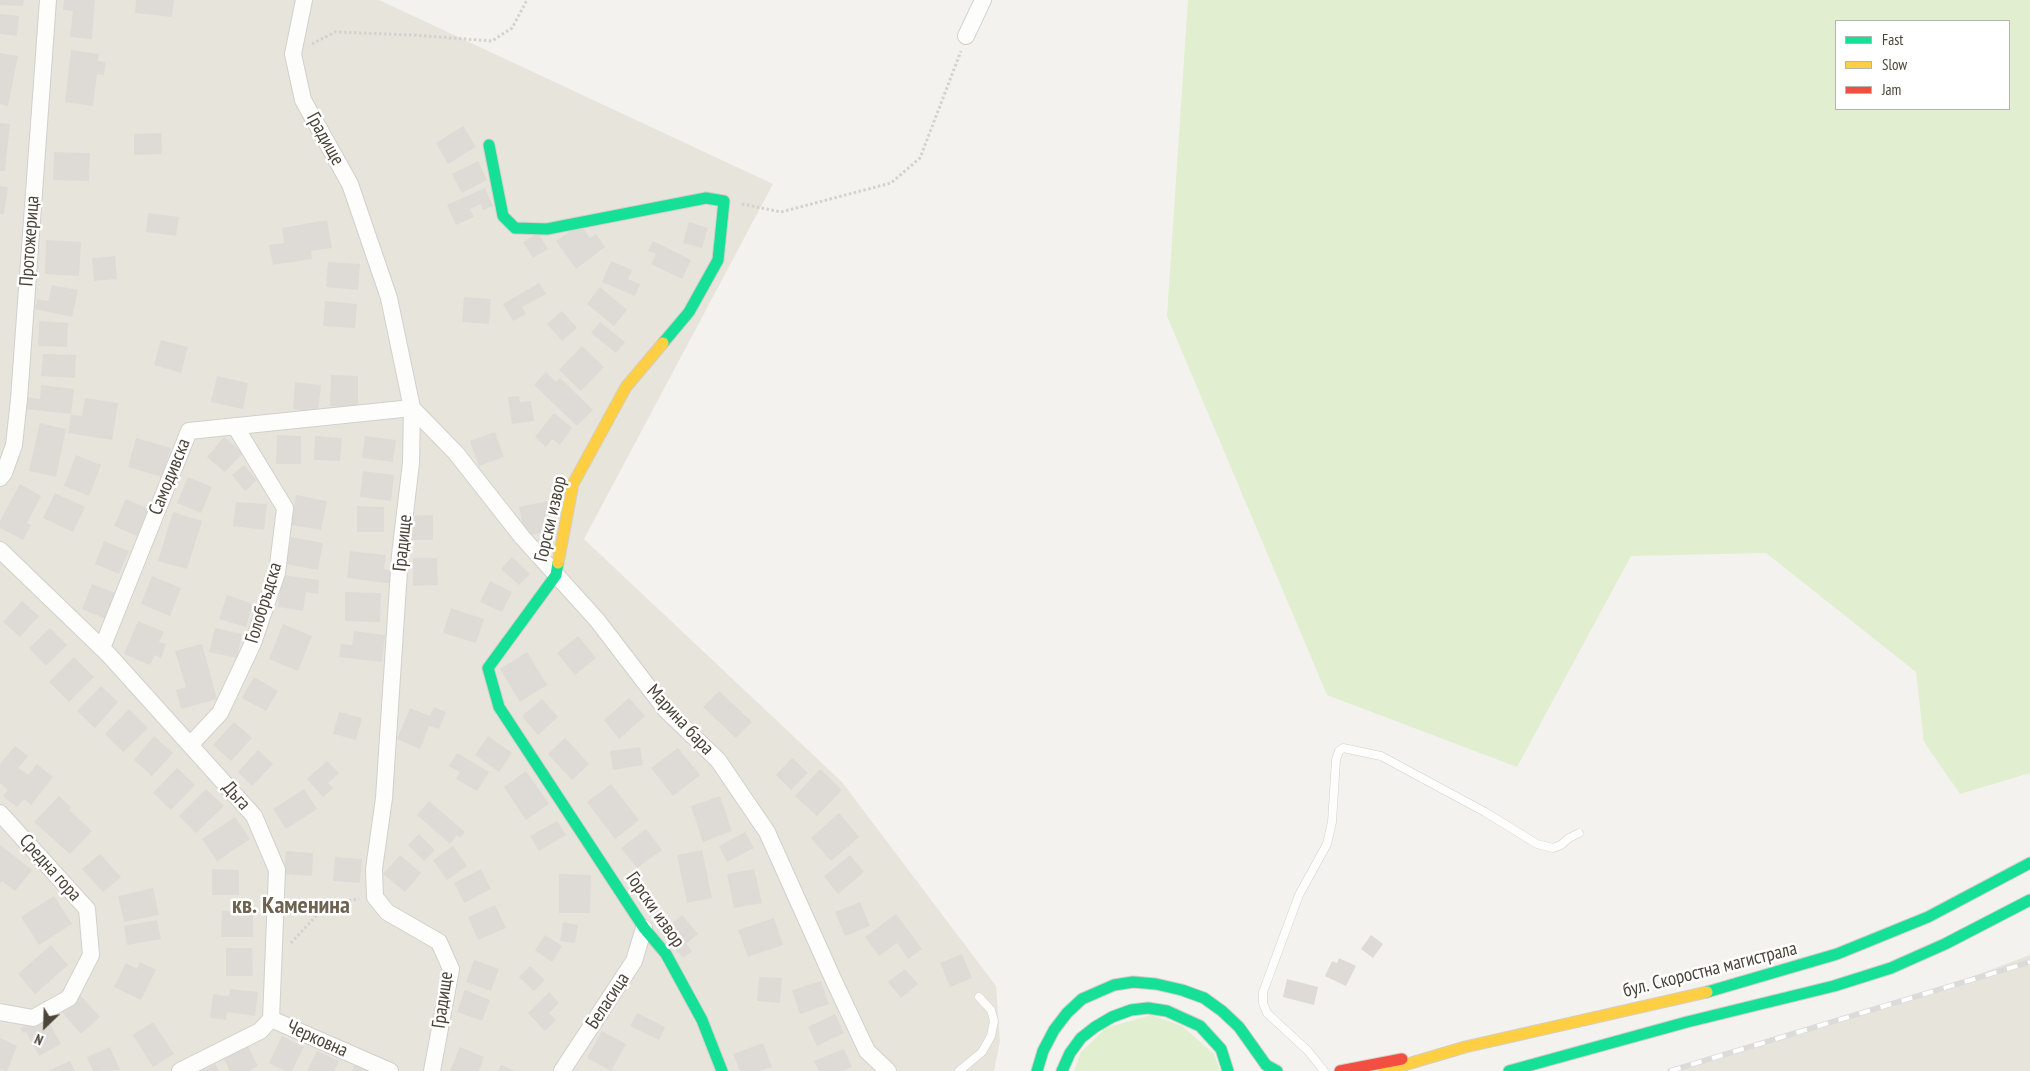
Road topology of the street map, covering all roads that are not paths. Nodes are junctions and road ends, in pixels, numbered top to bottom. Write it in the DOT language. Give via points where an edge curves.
graph roads {
  1 [pos="48,0"];
  2 [pos="304,0"];
  3 [pos="983,0"];
  4 [pos="966,36"];
  5 [pos="488,145"];
  6 [pos="412,408"];
  7 [pos="235,426"];
  8 [pos="0,478"];
  9 [pos="0,550"];
  10 [pos="556,576"];
  11 [pos="102,648"];
  12 [pos="190,745"];
  13 [pos="0,813"];
  14 [pos="1579,834"];
  15 [pos="2030,864"];
  16 [pos="2030,900"];
  17 [pos="644,928"];
  18 [pos="979,997"];
  19 [pos="0,1012"];
  20 [pos="271,1019"];
  21 [pos="1465,1047"];
  22 [pos="180,1071"];
  23 [pos="390,1071"];
  24 [pos="432,1071"];
  25 [pos="562,1071"];
  26 [pos="722,1071"];
  27 [pos="888,1071"];
  28 [pos="959,1071"];
  29 [pos="1037,1071"];
  30 [pos="1062,1071"];
  31 [pos="1228,1071"];
  32 [pos="1277,1071"];
  33 [pos="1324,1071"];
  34 [pos="1340,1071"];
  35 [pos="1384,1071"];
  36 [pos="1509,1071"];
  1 -- 8 [label="street, Протожерица" via="19,398 14,445"];
  2 -- 6 [label="street, Градище" via="292,54 303,100 350,184 389,298"];
  3 -- 4 [label="street"];
  5 -- 10 [label="main road, Горски извор" via="503,216 515,228 547,229 706,198 724,201 718,260 689,312 626,387 573,484"];
  6 -- 7 [label="street, Самодивска"];
  6 -- 10 [label="street, Марина бара" via="456,453"];
  6 -- 24 [label="street, Градище" via="411,463 400,555 384,798 374,869 375,897 387,912 439,942 451,969"];
  7 -- 11 [label="street, Самодивска" via="189,431"];
  7 -- 12 [label="street, Голобръдска" via="285,508 277,573 253,643 220,713"];
  9 -- 11 [label="street, Дъга"];
  10 -- 17 [label="main road, Горски извор" via="488,668 499,707"];
  10 -- 27 [label="street, Марина бара" via="597,620 666,710 718,760 768,832 867,1051"];
  11 -- 12 [label="street, Дъга"];
  12 -- 20 [label="street, Дъга" via="254,816 277,870"];
  13 -- 19 [label="street, Средна гора" via="87,909 91,955 69,998 33,1018"];
  14 -- 33 [label="lane" via="1553,848 1537,844 1381,756 1343,748 1338,751 1327,844 1298,895 1263,992 1267,1013 1308,1051"];
  15 -- 21 [label="main road, бул. Скоростна магистрала" via="1928,917 1837,954 1714,990"];
  16 -- 36 [label="main road" via="1891,968 1834,986"];
  17 -- 25 [label="street, Беласица" via="634,961"];
  17 -- 26 [label="main road, Горски извор" via="666,954 702,1020"];
  18 -- 28 [label="lane" via="991,1010 994,1021 991,1036 982,1052"];
  20 -- 22 [label="street" via="260,1031"];
  20 -- 23 [label="street, Черковна"];
  21 -- 34 [label="main road"];
  21 -- 35 [label="main road, бул. Скоростна магистрала"];
  29 -- 32 [label="main road" via="1054,1030 1082,999 1114,985 1133,982 1182,990 1204,998 1239,1027 1266,1065"];
  30 -- 31 [label="main road" via="1081,1038 1095,1027 1131,1010 1148,1008 1167,1011 1200,1026 1221,1049"];
}
